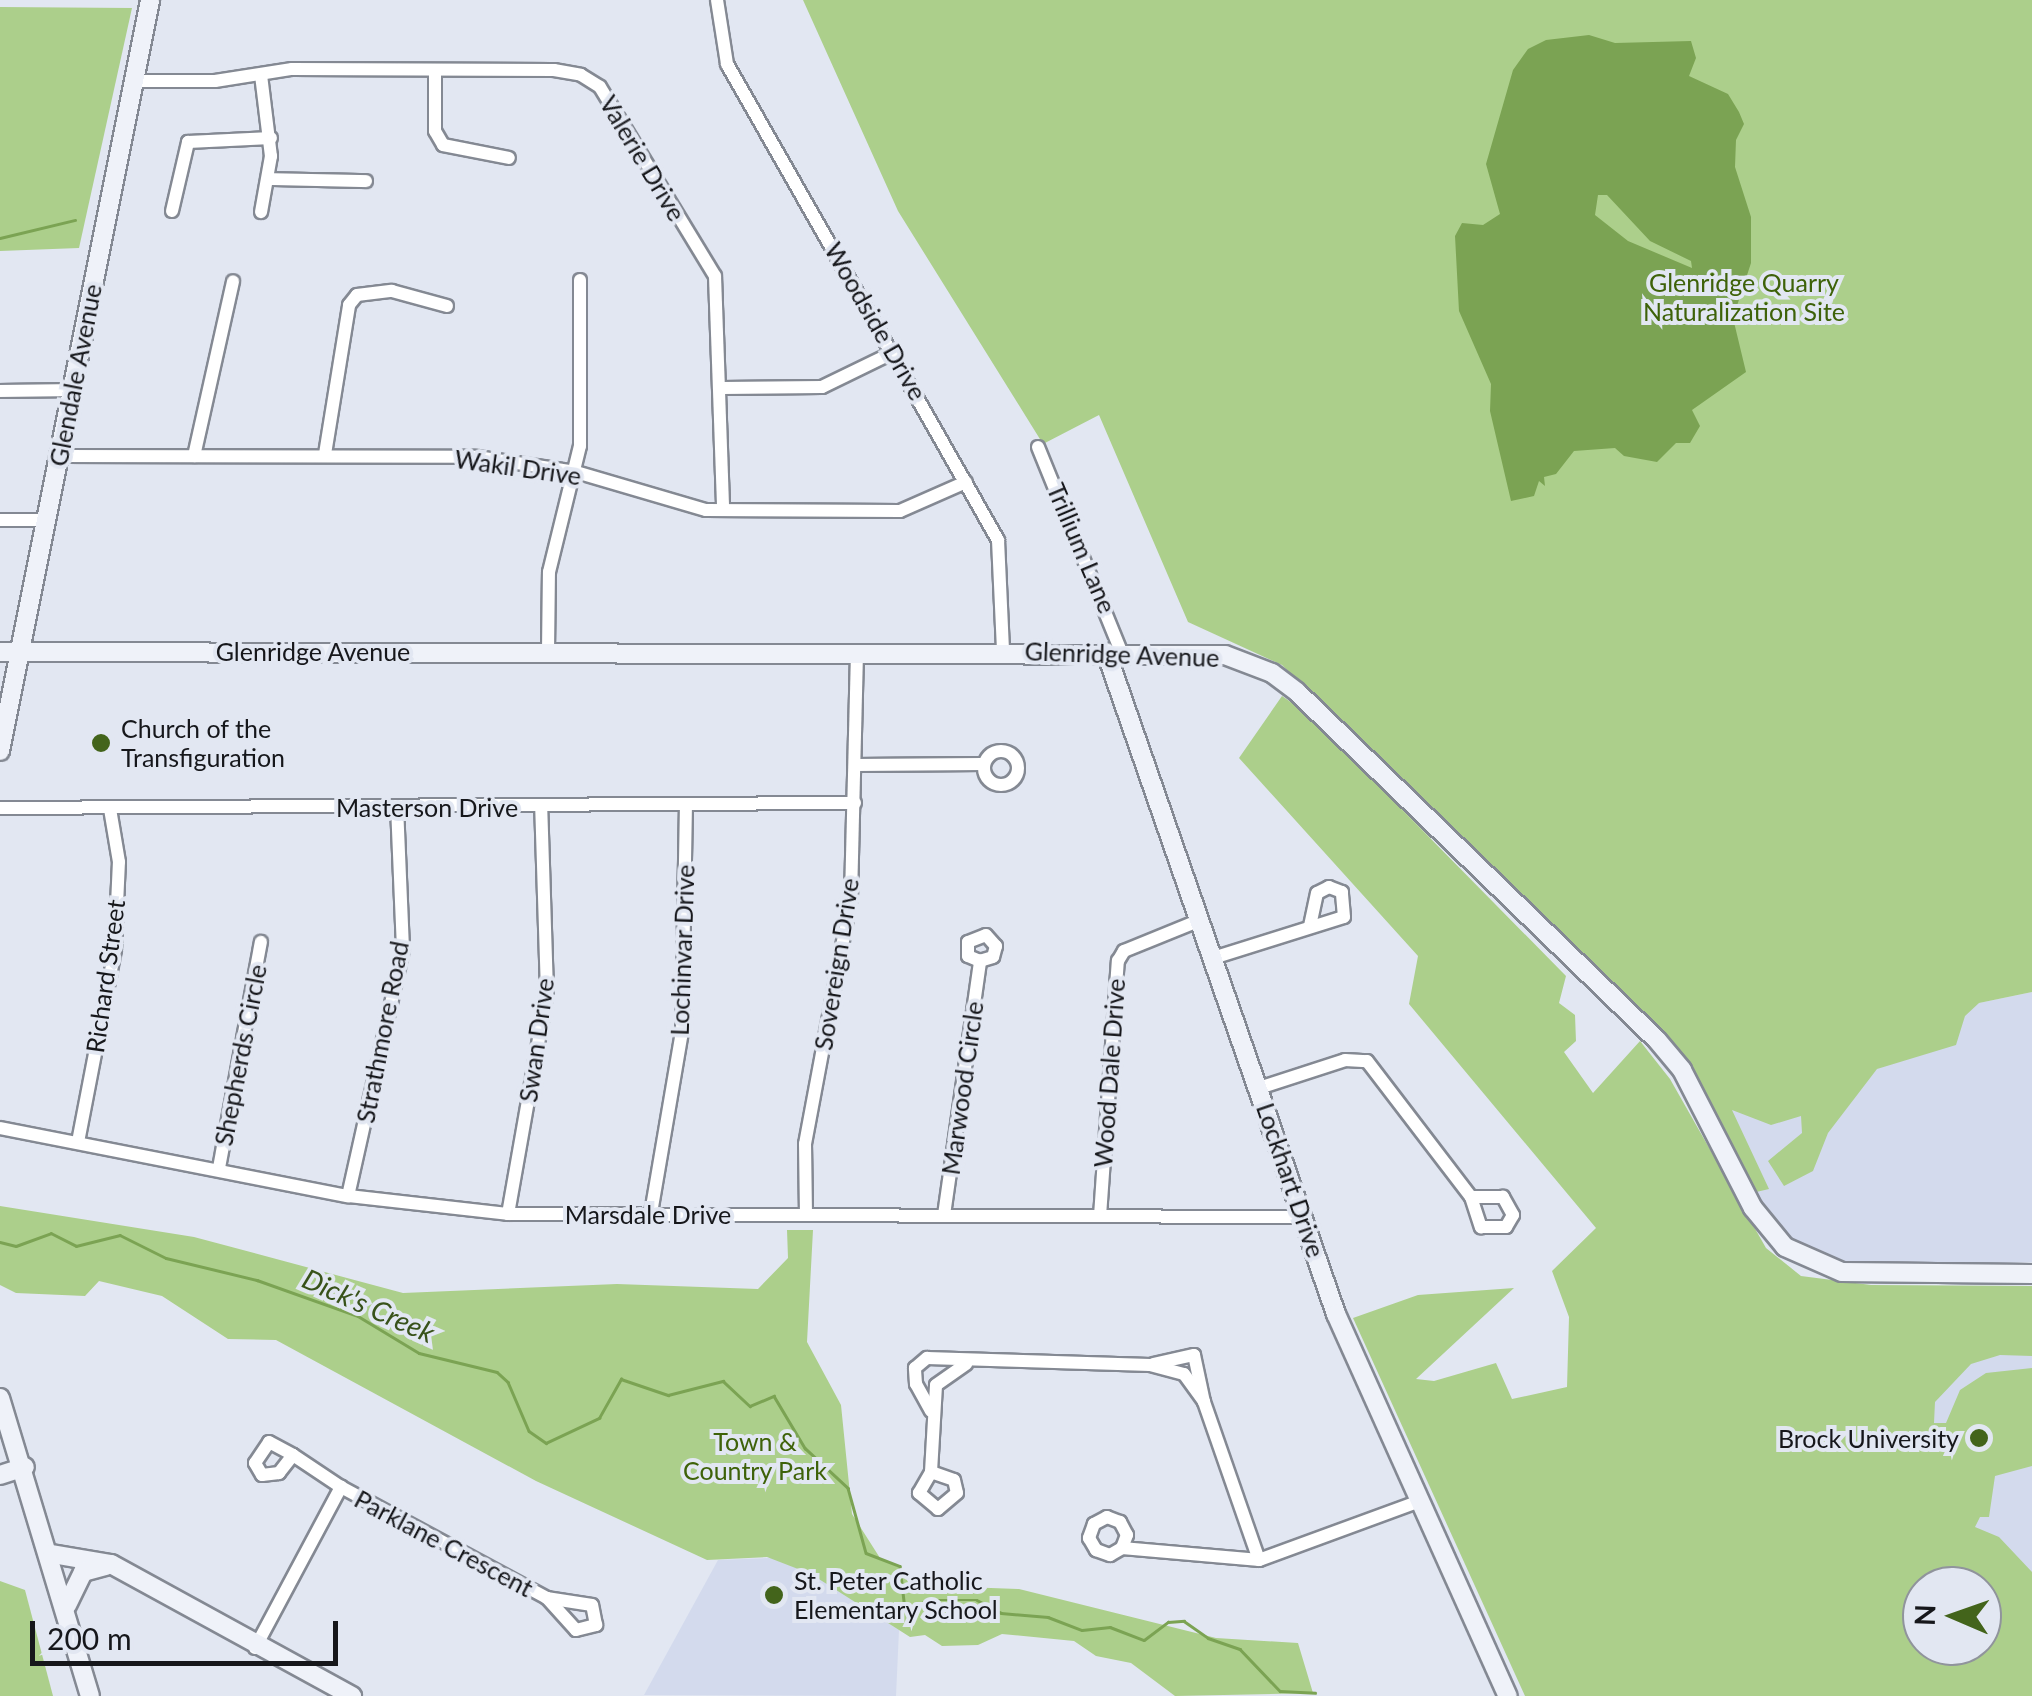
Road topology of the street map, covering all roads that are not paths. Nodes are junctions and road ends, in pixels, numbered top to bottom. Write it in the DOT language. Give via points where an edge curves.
graph roads {
  1 [pos="150,0"];
  2 [pos="717,0"];
  3 [pos="435,70"];
  4 [pos="261,75"];
  5 [pos="134,81"];
  6 [pos="271,138"];
  7 [pos="509,158"];
  8 [pos="268,179"];
  9 [pos="366,180"];
  10 [pos="172,211"];
  11 [pos="261,212"];
  12 [pos="233,280"];
  13 [pos="580,280"];
  14 [pos="447,306"];
  15 [pos="896,352"];
  16 [pos="722,388"];
  17 [pos="0,390"];
  18 [pos="72,390"];
  19 [pos="1038,447"];
  20 [pos="325,454"];
  21 [pos="60,456"];
  22 [pos="194,456"];
  23 [pos="576,472"];
  24 [pos="966,482"];
  25 [pos="723,510"];
  26 [pos="0,520"];
  27 [pos="46,520"];
  28 [pos="548,651"];
  29 [pos="1003,651"];
  30 [pos="1114,651"];
  31 [pos="0,652"];
  32 [pos="20,652"];
  33 [pos="857,652"];
  34 [pos="0,751"];
  35 [pos="982,764"];
  36 [pos="856,765"];
  37 [pos="855,803"];
  38 [pos="686,805"];
  39 [pos="542,806"];
  40 [pos="397,807"];
  41 [pos="0,808"];
  42 [pos="110,809"];
  43 [pos="1198,921"];
  44 [pos="1310,926"];
  45 [pos="261,942"];
  46 [pos="1213,958"];
  47 [pos="980,962"];
  48 [pos="1260,1088"];
  49 [pos="0,1128"];
  50 [pos="78,1142"];
  51 [pos="219,1168"];
  52 [pos="348,1196"];
  53 [pos="1471,1197"];
  54 [pos="651,1212"];
  55 [pos="508,1214"];
  56 [pos="806,1215"];
  57 [pos="944,1215"];
  58 [pos="1100,1216"];
  59 [pos="1303,1217"];
  60 [pos="2032,1274"];
  61 [pos="966,1364"];
  62 [pos="1150,1365"];
  63 [pos="0,1398"];
  64 [pos="1204,1402"];
  65 [pos="931,1411"];
  66 [pos="293,1454"];
  67 [pos="24,1467"];
  68 [pos="931,1472"];
  69 [pos="0,1475"];
  70 [pos="341,1487"];
  71 [pos="1420,1501"];
  72 [pos="1122,1548"];
  73 [pos="52,1554"];
  74 [pos="1259,1560"];
  75 [pos="111,1564"];
  76 [pos="547,1598"];
  77 [pos="67,1605"];
  78 [pos="255,1648"];
  79 [pos="346,1695"];
  80 [pos="90,1696"];
  81 [pos="1508,1696"];
  1 -- 5 [label="main road, Glendale Avenue"];
  2 -- 15 [label="street, Woodside Drive" via="727,64"];
  3 -- 4 [label="street, Valerie Drive"];
  3 -- 7 [label="street" via="435,130 444,145"];
  3 -- 16 [label="street, Valerie Drive" via="554,70 600,87 715,276"];
  4 -- 5 [label="street, Valerie Drive"];
  4 -- 6 [label="street"];
  5 -- 18 [label="main road, Glendale Avenue"];
  6 -- 8 [label="street"];
  6 -- 10 [label="street" via="188,142"];
  8 -- 9 [label="street"];
  8 -- 11 [label="street"];
  12 -- 22 [label="street"];
  13 -- 23 [label="street"];
  14 -- 20 [label="street" via="392,291 357,295 348,305"];
  15 -- 16 [label="street" via="822,387"];
  15 -- 24 [label="street, Woodside Drive"];
  16 -- 25 [label="street, Valerie Drive"];
  17 -- 18 [label="street"];
  18 -- 21 [label="main road, Glendale Avenue"];
  19 -- 30 [label="street, Trillium Lane"];
  20 -- 22 [label="street, Wakil Drive"];
  20 -- 23 [label="street, Wakil Drive" via="477,457"];
  21 -- 22 [label="street, Wakil Drive"];
  21 -- 27 [label="main road, Glendale Avenue"];
  23 -- 25 [label="street, Wakil Drive"];
  23 -- 28 [label="street" via="548,572"];
  24 -- 25 [label="street, Wakil Drive" via="900,511"];
  24 -- 29 [label="street, Woodside Drive" via="1002,556"];
  26 -- 27 [label="street"];
  27 -- 32 [label="main road, Glendale Avenue"];
  28 -- 32 [label="main road, Glenridge Avenue"];
  28 -- 33 [label="main road, Glenridge Avenue"];
  29 -- 30 [label="main road, Glenridge Avenue"];
  29 -- 33 [label="main road, Glenridge Avenue"];
  30 -- 43 [label="main road, Lockhart Drive"];
  30 -- 60 [label="main road, Glenridge Avenue" via="1225,655 1297,692 1672,1057 1753,1208 1785,1247 1842,1272"];
  31 -- 32 [label="main road, Glenridge Avenue"];
  32 -- 34 [label="main road, Glendale Avenue"];
  33 -- 36 [label="street, Sovereign Drive"];
  35 -- 36 [label="street"];
  36 -- 37 [label="street, Sovereign Drive"];
  37 -- 38 [label="street, Masterson Drive"];
  37 -- 56 [label="street, Sovereign Drive" via="851,898 805,1144"];
  38 -- 39 [label="street, Masterson Drive"];
  38 -- 54 [label="street, Lochinvar Drive" via="682,1032"];
  39 -- 40 [label="street, Masterson Drive"];
  39 -- 55 [label="street, Swan Drive" via="546,992"];
  40 -- 42 [label="street, Masterson Drive"];
  40 -- 52 [label="street, Strathmore Road" via="403,948"];
  41 -- 42 [label="street, Masterson Drive"];
  42 -- 50 [label="street, Richard Street" via="120,862 114,949"];
  43 -- 46 [label="main road, Lockhart Drive"];
  43 -- 58 [label="street, Wood Dale Drive" via="1124,950 1118,961"];
  44 -- 46 [label="street"];
  45 -- 51 [label="street, Shepherds Circle"];
  46 -- 48 [label="main road, Lockhart Drive"];
  47 -- 57 [label="street, Marwood Circle"];
  48 -- 53 [label="street" via="1346,1060 1367,1061"];
  48 -- 59 [label="main road, Lockhart Drive"];
  49 -- 50 [label="street, Marsdale Drive"];
  50 -- 51 [label="street, Marsdale Drive"];
  51 -- 52 [label="street, Marsdale Drive"];
  52 -- 55 [label="street, Marsdale Drive"];
  54 -- 55 [label="street, Marsdale Drive"];
  54 -- 56 [label="street, Marsdale Drive"];
  56 -- 57 [label="street, Marsdale Drive"];
  57 -- 58 [label="street, Marsdale Drive"];
  58 -- 59 [label="street, Marsdale Drive"];
  59 -- 71 [label="main road, Lockhart Drive" via="1336,1314"];
  61 -- 62 [label="street"];
  61 -- 65 [label="street" via="936,1385"];
  61 -- 65 [label="street" via="919,1362 916,1384"];
  62 -- 64 [label="street" via="1184,1374"];
  62 -- 64 [label="street" via="1194,1355"];
  63 -- 67 [label="main road"];
  64 -- 74 [label="street"];
  65 -- 68 [label="street"];
  66 -- 70 [label="street, Parklane Crescent"];
  67 -- 69 [label="main road"];
  67 -- 73 [label="main road"];
  70 -- 76 [label="street, Parklane Crescent"];
  70 -- 78 [label="street, Parklane Crescent"];
  71 -- 74 [label="street"];
  71 -- 81 [label="main road, Lockhart Drive"];
  72 -- 74 [label="street"];
  73 -- 75 [label="main road"];
  73 -- 77 [label="main road"];
  75 -- 77 [label="main road" via="83,1572"];
  75 -- 78 [label="main road"];
  77 -- 80 [label="main road"];
  78 -- 79 [label="main road"];
}
